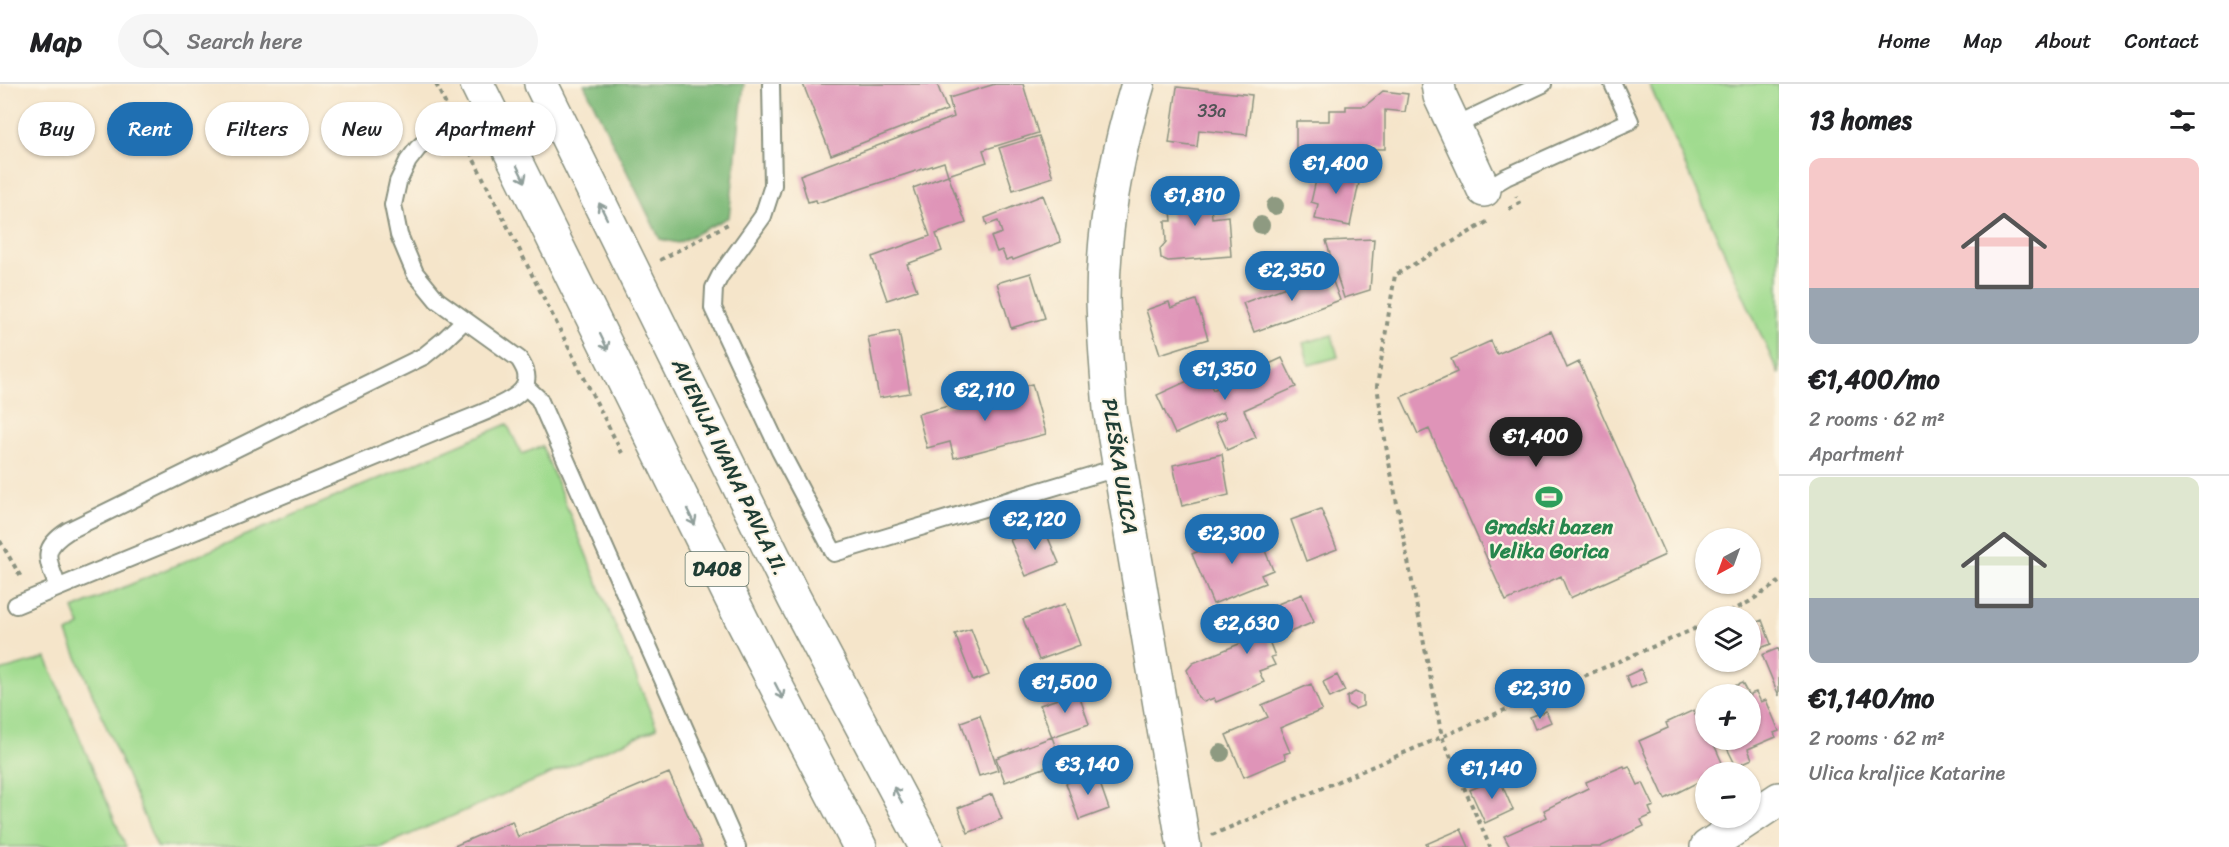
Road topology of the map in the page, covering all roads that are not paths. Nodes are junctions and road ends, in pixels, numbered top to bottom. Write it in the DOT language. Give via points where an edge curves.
graph roads {
  1 [pos="541,84"];
  2 [pos="771,84"];
  3 [pos="1138,84"];
  4 [pos="1438,84"];
  5 [pos="1543,84"];
  6 [pos="1613,84"];
  7 [pos="483,95"];
  8 [pos="1454,126"];
  9 [pos="1490,208"];
  10 [pos="465,320"];
  11 [pos="525,386"];
  12 [pos="1120,467"];
  13 [pos="58,587"];
  14 [pos="16,605"];
  15 [pos="1779,799"];
  16 [pos="1197,841"];
  17 [pos="737,847"];
  18 [pos="860,847"];
  19 [pos="926,847"];
  20 [pos="1707,847"];
  19 -- 1 [label="main road, AVENIJA IVANA PAVLA II. / D408, one-way" via="794,598"];
  2 -- 12 [label="lane" via="773,185 763,216 714,288 713,308 780,451 834,553"];
  3 -- 12 [label="main road, PLEŠKA ULICA" via="1120,151 1105,264 1105,354"];
  4 -- 8 [label="main road"];
  5 -- 8 [label="lane"];
  6 -- 9 [label="lane" via="1630,121 1506,177"];
  7 -- 10 [label="lane" via="418,148 398,182 393,205 399,235 415,273 437,300"];
  7 -- 18 [label="main road, D408, one-way" via="744,624"];
  8 -- 9 [label="main road"];
  10 -- 11 [label="lane" via="519,359 527,373"];
  10 -- 13 [label="lane" via="423,356 54,540 47,552"];
  11 -- 13 [label="lane" via="503,404"];
  11 -- 17 [label="lane" via="539,399"];
  12 -- 16 [label="main road, PLEŠKA ULICA"];
  13 -- 14 [label="lane"];
  15 -- 20 [label="main road"];
}
